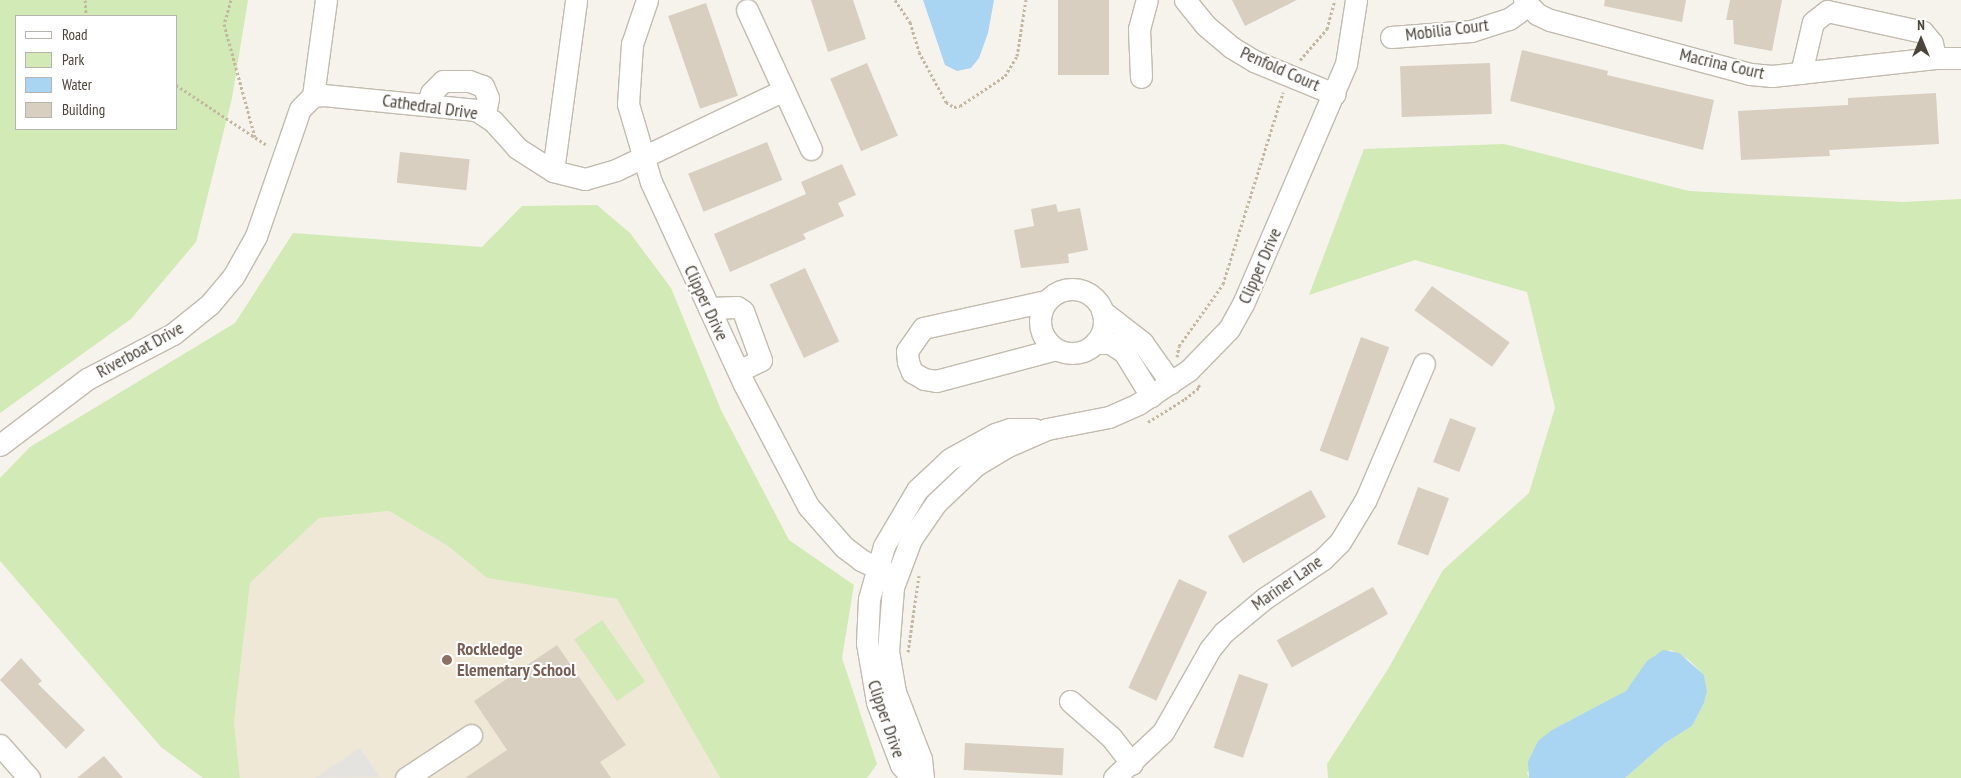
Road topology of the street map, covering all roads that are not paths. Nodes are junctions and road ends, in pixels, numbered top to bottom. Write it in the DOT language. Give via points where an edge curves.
graph roads {
  1 [pos="326,0"];
  2 [pos="576,0"];
  3 [pos="646,0"];
  4 [pos="1146,0"];
  5 [pos="1186,0"];
  6 [pos="1356,0"];
  7 [pos="1526,3"];
  8 [pos="748,10"];
  9 [pos="1391,37"];
  10 [pos="1935,58"];
  11 [pos="1961,58"];
  12 [pos="1801,73"];
  13 [pos="1141,77"];
  14 [pos="784,90"];
  15 [pos="1334,94"];
  16 [pos="313,96"];
  17 [pos="428,104"];
  18 [pos="484,114"];
  19 [pos="811,150"];
  20 [pos="642,157"];
  21 [pos="553,171"];
  22 [pos="1046,301"];
  23 [pos="709,308"];
  24 [pos="1102,311"];
  25 [pos="1095,343"];
  26 [pos="1056,349"];
  27 [pos="1424,364"];
  28 [pos="738,371"];
  29 [pos="1171,383"];
  30 [pos="1151,396"];
  31 [pos="1046,430"];
  32 [pos="0,445"];
  33 [pos="876,568"];
  34 [pos="896,577"];
  35 [pos="1070,701"];
  36 [pos="890,708"];
  37 [pos="471,735"];
  38 [pos="0,745"];
  39 [pos="1132,764"];
  40 [pos="29,778"];
  41 [pos="406,778"];
  42 [pos="912,778"];
  43 [pos="923,778"];
  44 [pos="1114,778"];
  1 -- 16 [label="street"];
  2 -- 21 [label="street"];
  3 -- 20 [label="street, Clipper Drive" via="632,44 628,74 628,104"];
  4 -- 13 [label="street" via="1139,29"];
  5 -- 15 [label="street, Penfold Court" via="1206,25 1230,46 1254,61"];
  6 -- 15 [label="street, Clipper Drive" via="1353,34"];
  7 -- 9 [label="street, Mobilia Court" via="1509,19 1471,31"];
  7 -- 12 [label="street, Macrina Court" via="1550,20 1750,74"];
  8 -- 14 [label="street"];
  10 -- 11 [label="street, Macrina Court"];
  10 -- 12 [label="street, Macrina Court"];
  10 -- 12 [label="street" via="1932,43 1923,32 1827,11 1813,22"];
  14 -- 19 [label="street"];
  14 -- 20 [label="street, Cathedral Drive"];
  15 -- 29 [label="street, Clipper Drive" via="1243,304 1212,349"];
  16 -- 17 [label="street, Cathedral Drive" via="323,94"];
  16 -- 32 [label="street, Riverboat Drive" via="300,109 256,236 233,277 210,304 173,334 87,379"];
  17 -- 18 [label="street, Cathedral Drive"];
  17 -- 18 [label="street" via="431,93 443,81 469,81 483,86 488,98"];
  18 -- 21 [label="street, Cathedral Drive" via="517,148"];
  20 -- 21 [label="street, Cathedral Drive" via="616,170 585,179"];
  20 -- 23 [label="street, Clipper Drive"];
  22 -- 24 [label="street" via="1062,290 1074,289 1094,298"];
  22 -- 26 [label="street" via="1041,310 1040,330"];
  22 -- 26 [label="street" via="923,328 907,351 908,362 912,372 936,381"];
  23 -- 28 [label="street, Clipper Drive"];
  23 -- 28 [label="street" via="737,307 743,311 761,355 757,364"];
  24 -- 25 [label="street" via="1104,329"];
  24 -- 29 [label="street" via="1142,342"];
  25 -- 26 [label="street" via="1071,354"];
  25 -- 30 [label="street" via="1110,343 1124,352"];
  27 -- 39 [label="street, Mariner Lane" via="1366,499 1340,542 1323,559 1258,602 1224,632 1210,649 1163,732"];
  28 -- 33 [label="street, Clipper Drive" via="808,506 844,547"];
  29 -- 30 [label="street, Clipper Drive"];
  30 -- 31 [label="street, Clipper Drive" via="1109,417"];
  31 -- 33 [label="street, Clipper Drive" via="1010,430 995,434 961,451 938,469 899,517"];
  31 -- 34 [label="street, Clipper Drive" via="1000,450 963,476 919,525"];
  33 -- 34 [label="street, Clipper Drive"];
  33 -- 36 [label="street, Clipper Drive" via="866,635 872,682"];
  34 -- 36 [label="street, Clipper Drive" via="887,633"];
  35 -- 39 [label="street" via="1111,737"];
  36 -- 42 [label="street, Clipper Drive" via="902,765"];
  36 -- 43 [label="street, Clipper Drive" via="921,759"];
  37 -- 41 [label="street"];
  38 -- 40 [label="street"];
  39 -- 44 [label="street, Mariner Lane"];
}
